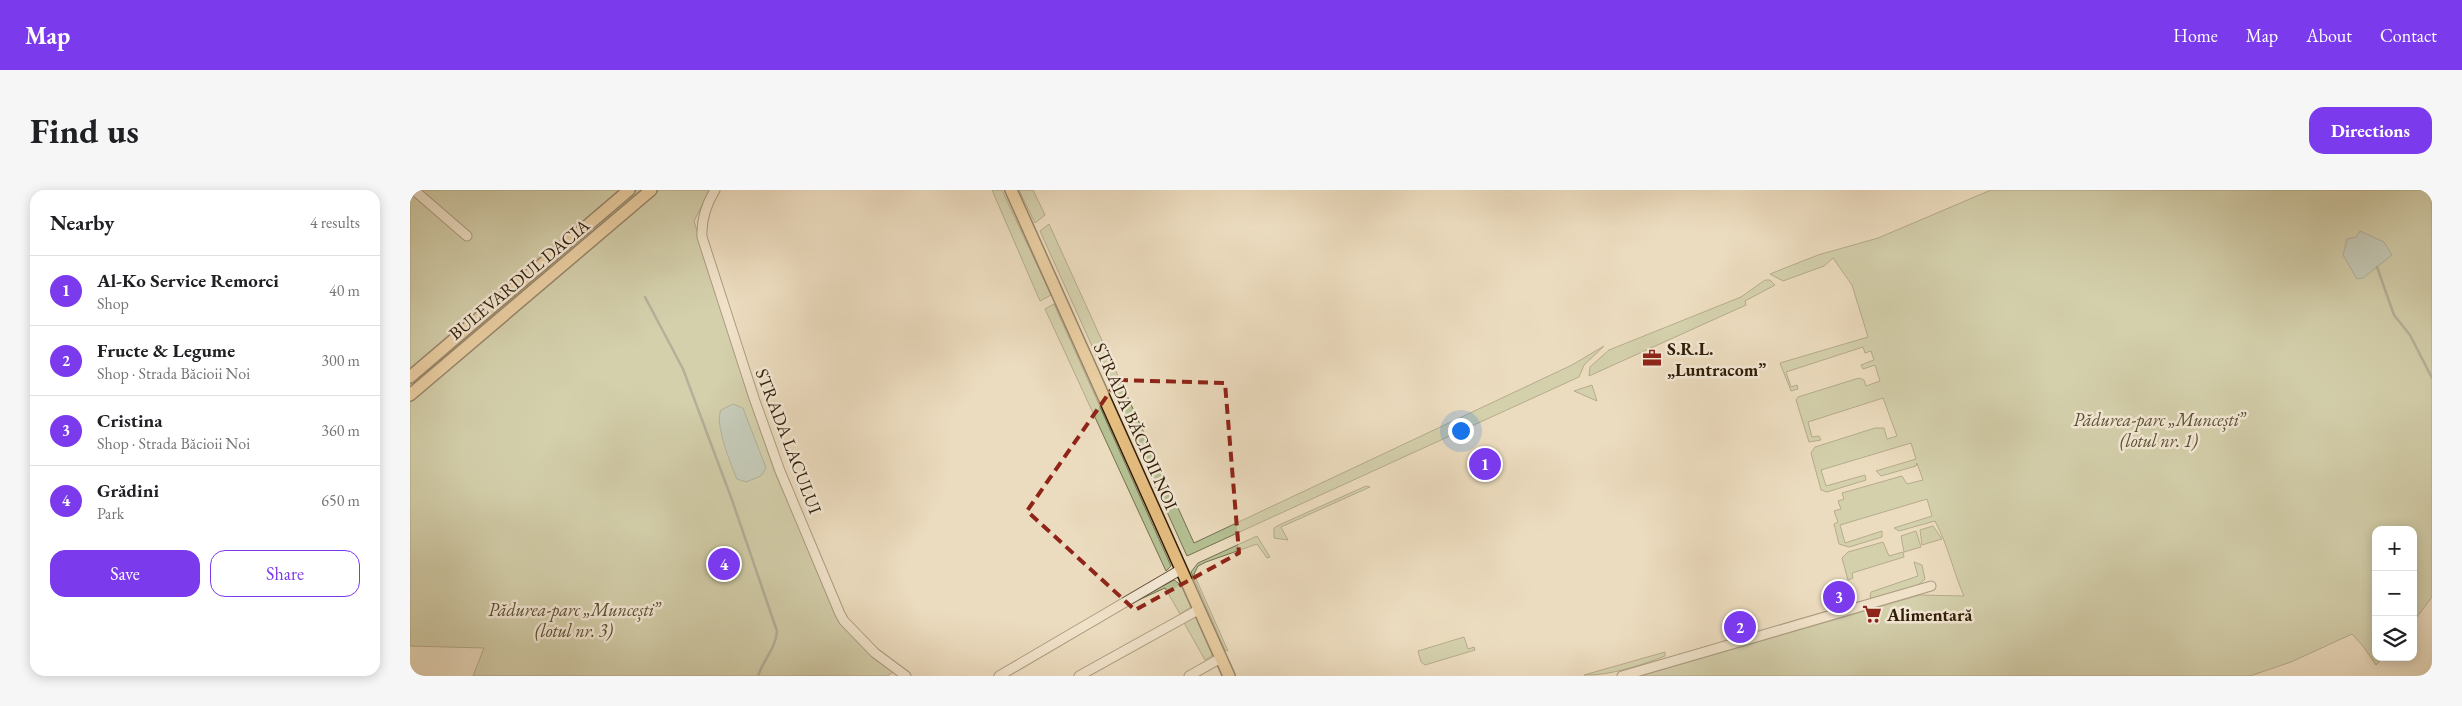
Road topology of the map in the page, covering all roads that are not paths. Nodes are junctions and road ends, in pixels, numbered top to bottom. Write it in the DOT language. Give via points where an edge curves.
graph roads {
  1 [pos="414,190"];
  2 [pos="629,190"];
  3 [pos="651,190"];
  4 [pos="715,190"];
  5 [pos="1011,190"];
  6 [pos="467,236"];
  7 [pos="410,377"];
  8 [pos="410,395"];
  9 [pos="1180,570"];
  10 [pos="1931,586"];
  11 [pos="1198,610"];
  12 [pos="1221,658"];
  13 [pos="906,676"];
  14 [pos="1000,676"];
  15 [pos="1080,676"];
  16 [pos="1189,676"];
  17 [pos="1229,676"];
  18 [pos="1622,676"];
  1 -- 6 [label="street"];
  2 -- 7 [label="main road, BULEVARDUL DACIA"];
  3 -- 8 [label="main road, BULEVARDUL DACIA"];
  4 -- 13 [label="street, STRADA LACULUI" via="703,215 702,236 780,471 844,621 890,666"];
  5 -- 9 [label="main road, STRADA BĂCIOII NOI"];
  9 -- 11 [label="main road, STRADA BĂCIOII NOI"];
  9 -- 14 [label="street"];
  10 -- 18 [label="street"];
  11 -- 12 [label="main road, STRADA BĂCIOII NOI"];
  11 -- 15 [label="street"];
  12 -- 16 [label="street"];
  12 -- 17 [label="main road, STRADA BĂCIOII NOI"];
}
